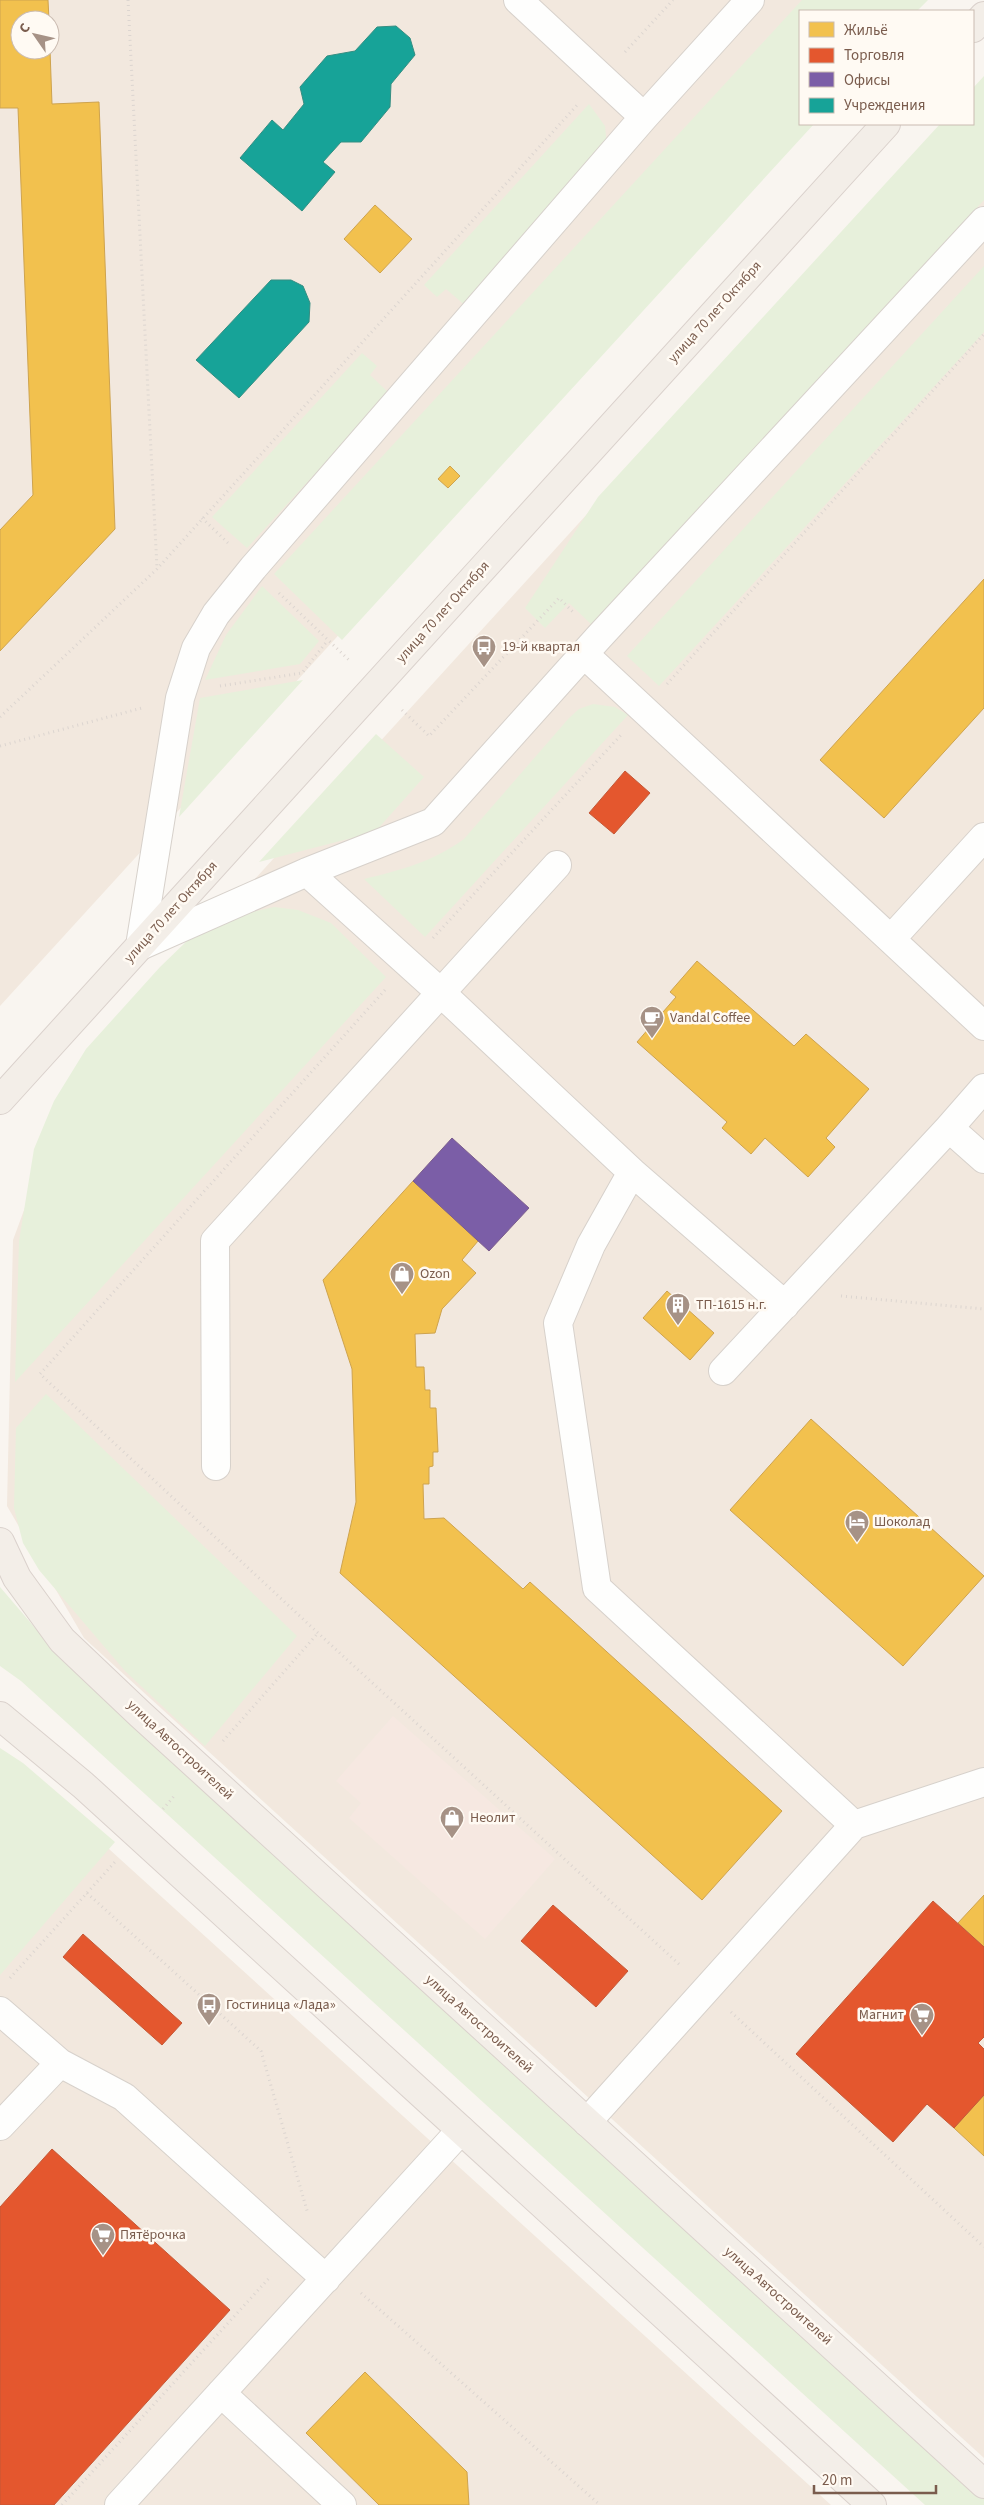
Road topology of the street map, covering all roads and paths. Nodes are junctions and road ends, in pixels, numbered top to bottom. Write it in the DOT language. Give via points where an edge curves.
graph roads {
  1 [pos="128,0"];
  2 [pos="518,0"];
  3 [pos="673,0"];
  4 [pos="750,0"];
  5 [pos="984,16"];
  6 [pos="974,27"];
  7 [pos="602,77"];
  8 [pos="644,117"];
  9 [pos="885,125"];
  10 [pos="984,221"];
  11 [pos="984,334"];
  12 [pos="157,569"];
  13 [pos="592,645"];
  14 [pos="335,647"];
  15 [pos="376,685"];
  16 [pos="644,710"];
  17 [pos="0,717"];
  18 [pos="980,850"];
  19 [pos="557,865"];
  20 [pos="308,872"];
  21 [pos="892,939"];
  22 [pos="140,946"];
  23 [pos="409,964"];
  24 [pos="440,992"];
  25 [pos="984,1026"];
  26 [pos="984,1088"];
  27 [pos="0,1100"];
  28 [pos="949,1128"];
  29 [pos="984,1159"];
  30 [pos="632,1172"];
  31 [pos="790,1299"];
  32 [pos="984,1309"];
  33 [pos="723,1371"];
  34 [pos="216,1466"];
  35 [pos="0,1542"];
  36 [pos="0,1716"];
  37 [pos="984,1782"];
  38 [pos="854,1825"];
  39 [pos="707,1990"];
  40 [pos="0,2011"];
  41 [pos="60,2063"];
  42 [pos="587,2122"];
  43 [pos="0,2126"];
  44 [pos="462,2130"];
  45 [pos="984,2247"];
  46 [pos="330,2274"];
  47 [pos="221,2393"];
  48 [pos="984,2484"];
  49 [pos="119,2505"];
  50 [pos="342,2505"];
  51 [pos="600,2505"];
  52 [pos="872,2505"];
  1 -- 12 [label="path"];
  2 -- 7 [label="street"];
  3 -- 7 [label="path"];
  4 -- 8 [label="street"];
  5 -- 6 [label="main road"];
  7 -- 8 [label="street"];
  7 -- 12 [label="path"];
  8 -- 22 [label="street" via="253,568 208,628 196,648 180,698"];
  9 -- 15 [label="main road, улица 70 лет Октября"];
  10 -- 13 [label="street"];
  11 -- 16 [label="path"];
  12 -- 17 [label="path"];
  13 -- 15 [label="path" via="559,598 429,736"];
  13 -- 16 [label="street"];
  13 -- 20 [label="street" via="433,822"];
  14 -- 15 [label="path"];
  15 -- 22 [label="main road, улица 70 лет Октября"];
  16 -- 21 [label="street"];
  16 -- 23 [label="path"];
  18 -- 21 [label="street"];
  19 -- 24 [label="street"];
  20 -- 22 [label="street"];
  20 -- 23 [label="street"];
  21 -- 25 [label="street"];
  22 -- 27 [label="main road, улица 70 лет Октября"];
  23 -- 24 [label="street"];
  23 -- 39 [label="path" via="40,1374"];
  24 -- 30 [label="street"];
  24 -- 34 [label="street" via="215,1241"];
  26 -- 28 [label="street"];
  28 -- 29 [label="street"];
  28 -- 31 [label="street"];
  30 -- 31 [label="street"];
  30 -- 38 [label="street" via="591,1245 558,1323 597,1588"];
  31 -- 32 [label="path"];
  31 -- 33 [label="street"];
  35 -- 42 [label="main road, улица Автостроителей" via="17,1578 62,1640"];
  36 -- 44 [label="main road" via="90,1791"];
  37 -- 38 [label="street"];
  38 -- 39 [label="street"];
  39 -- 42 [label="street"];
  39 -- 45 [label="path"];
  40 -- 41 [label="street"];
  41 -- 43 [label="street"];
  41 -- 46 [label="street" via="124,2096"];
  42 -- 48 [label="main road, улица Автостроителей"];
  44 -- 46 [label="street"];
  44 -- 52 [label="main road"];
  46 -- 47 [label="street"];
  46 -- 51 [label="path"];
  47 -- 49 [label="street"];
  47 -- 50 [label="street"];
}
